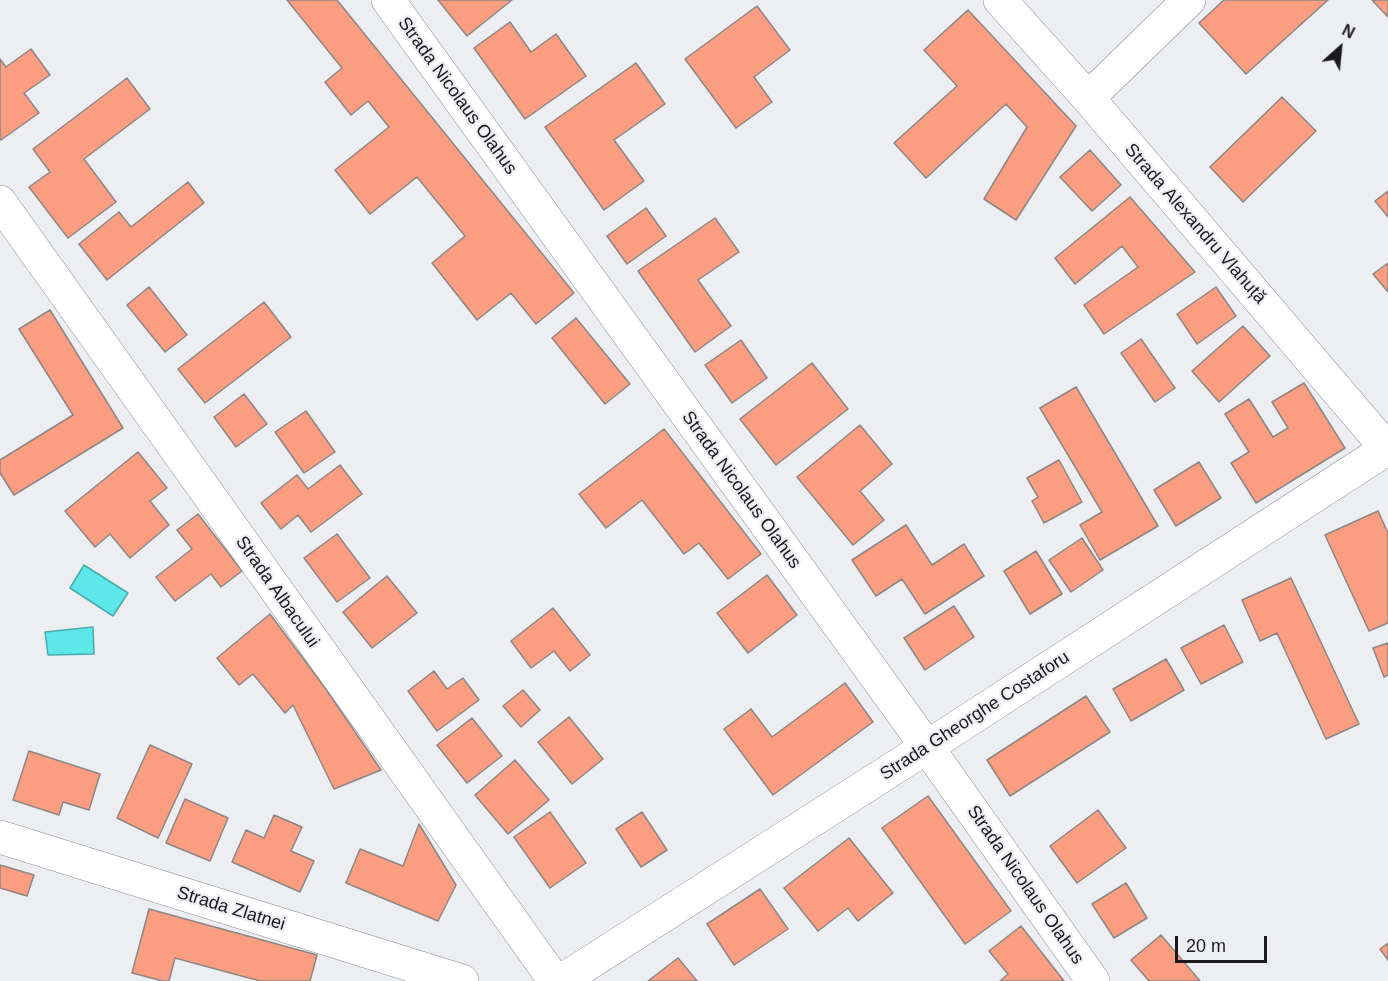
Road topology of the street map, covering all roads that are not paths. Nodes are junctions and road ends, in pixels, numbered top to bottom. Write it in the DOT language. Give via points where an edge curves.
graph roads {
  1 [pos="388,0"];
  2 [pos="1000,0"];
  3 [pos="1189,0"];
  4 [pos="1088,98"];
  5 [pos="0,202"];
  6 [pos="1388,449"];
  7 [pos="927,747"];
  8 [pos="0,837"];
  9 [pos="462,981"];
  10 [pos="555,981"];
  11 [pos="561,981"];
  12 [pos="1093,981"];
  1 -- 7 [label="street, Strada Nicolaus Olahus"];
  2 -- 4 [label="street, Strada Alexandru Vlahuță"];
  3 -- 4 [label="street"];
  4 -- 6 [label="street, Strada Alexandru Vlahuță"];
  5 -- 10 [label="street, Strada Albacului"];
  6 -- 7 [label="street, Strada Gheorghe Costaforu"];
  7 -- 11 [label="street, Strada Gheorghe Costaforu"];
  7 -- 12 [label="street, Strada Nicolaus Olahus"];
  8 -- 9 [label="street, Strada Zlatnei"];
}
